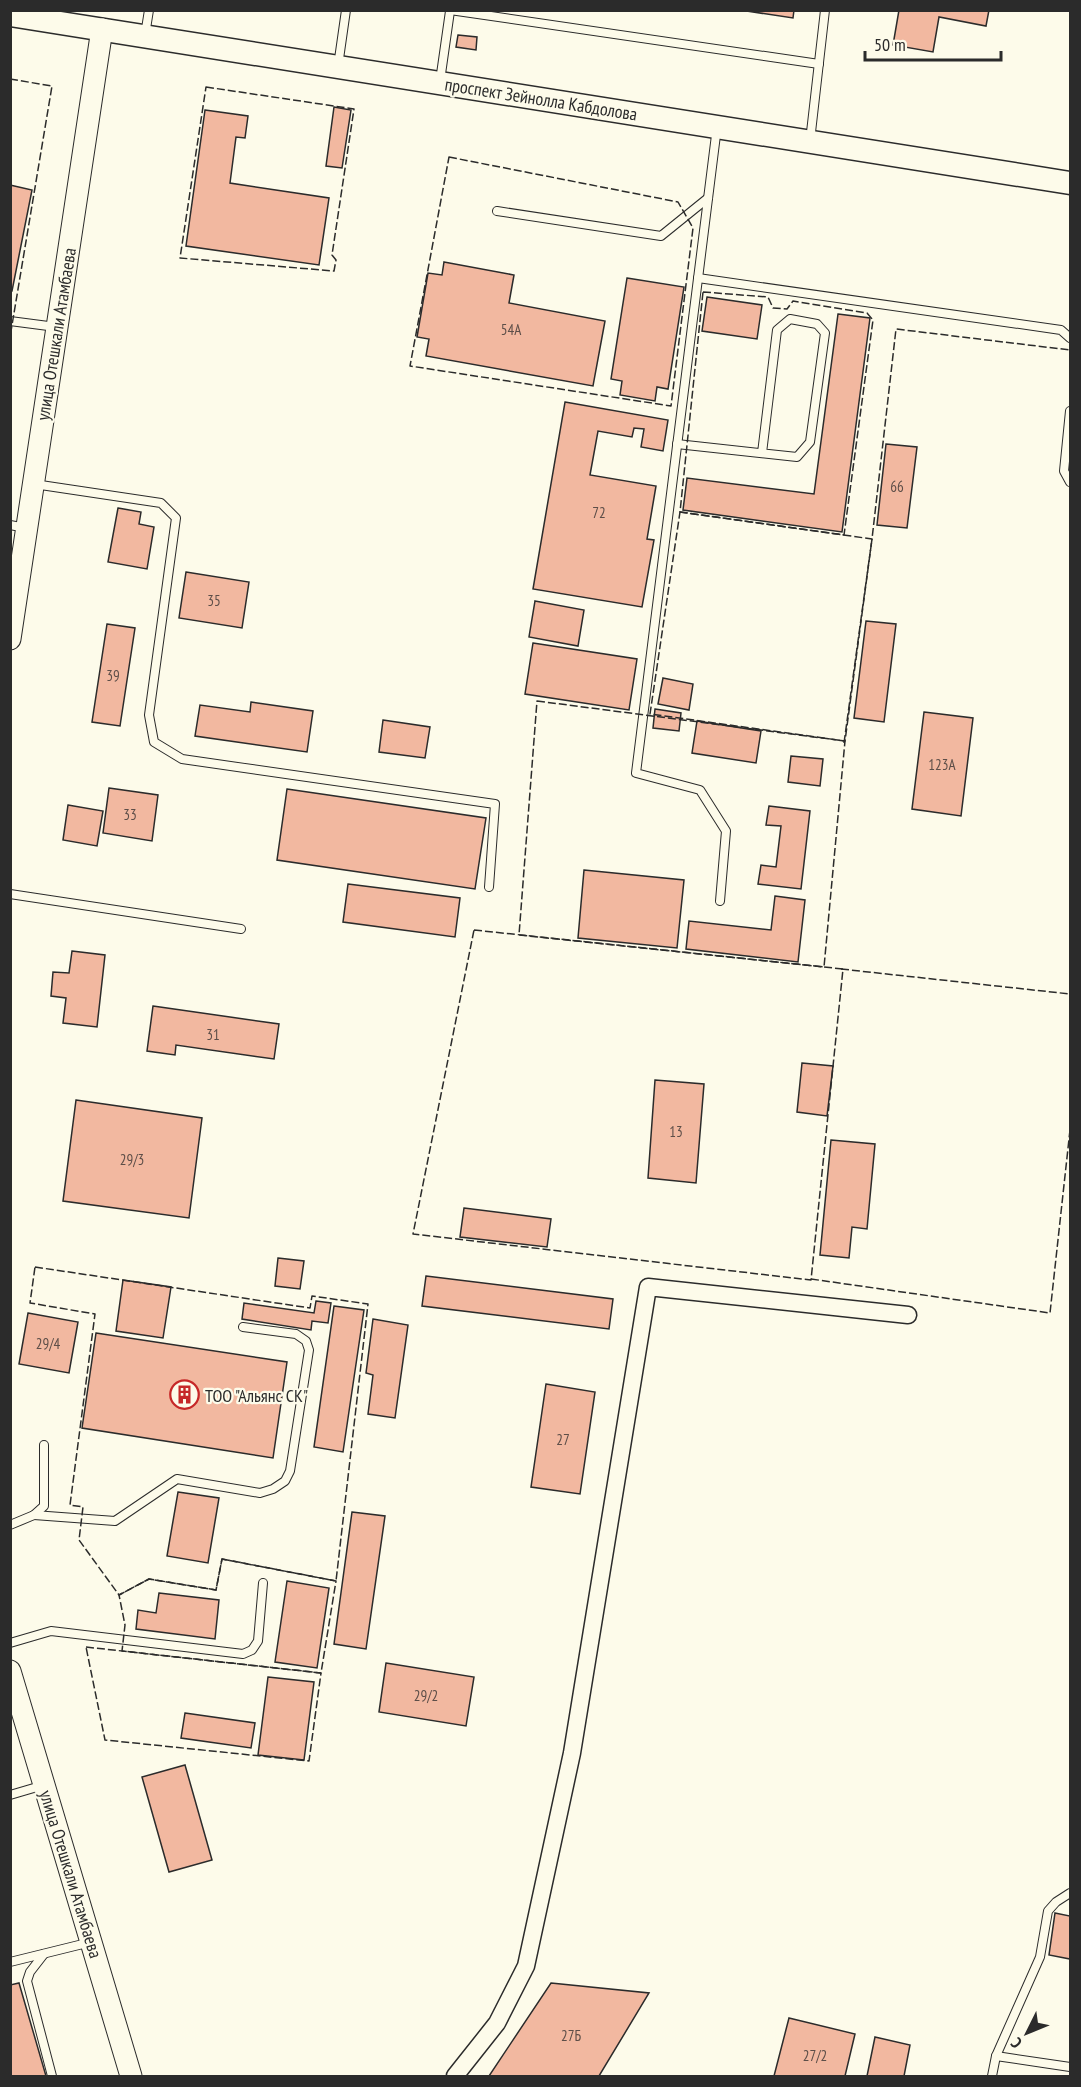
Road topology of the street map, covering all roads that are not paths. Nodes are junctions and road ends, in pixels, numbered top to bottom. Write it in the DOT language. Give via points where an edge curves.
graph roads {
  1 [pos="149,10"];
  2 [pos="346,10"];
  3 [pos="825,10"];
  4 [pos="450,11"];
  5 [pos="10,15"];
  6 [pos="42,15"];
  7 [pos="102,29"];
  8 [pos="145,36"];
  9 [pos="819,64"];
  10 [pos="338,66"];
  11 [pos="439,82"];
  12 [pos="717,127"];
  13 [pos="810,142"];
  14 [pos="1071,183"];
  15 [pos="708,198"];
  16 [pos="497,211"];
  17 [pos="698,278"];
  18 [pos="10,321"];
  19 [pos="57,328"];
  20 [pos="1071,338"];
  21 [pos="1071,411"];
  22 [pos="677,444"];
  23 [pos="762,453"];
  24 [pos="1071,482"];
  25 [pos="33,484"];
  26 [pos="18,527"];
  27 [pos="10,639"];
  28 [pos="489,887"];
  29 [pos="10,894"];
  30 [pos="720,901"];
  31 [pos="241,929"];
  32 [pos="908,1315"];
  33 [pos="243,1327"];
  34 [pos="44,1445"];
  35 [pos="34,1515"];
  36 [pos="10,1525"];
  37 [pos="263,1583"];
  38 [pos="10,1643"];
  39 [pos="10,1671"];
  40 [pos="44,1785"];
  41 [pos="10,1795"];
  42 [pos="1071,1893"];
  43 [pos="91,1942"];
  44 [pos="44,1954"];
  45 [pos="10,1962"];
  46 [pos="996,2056"];
  47 [pos="1071,2067"];
  48 [pos="52,2076"];
  49 [pos="131,2076"];
  50 [pos="455,2076"];
  51 [pos="992,2076"];
  1 -- 8 [label="lane"];
  2 -- 10 [label="lane"];
  3 -- 9 [label="lane"];
  4 -- 9 [label="lane"];
  4 -- 11 [label="lane"];
  5 -- 6 [label="main road, проспект Зейнолла Кабдолова"];
  6 -- 7 [label="main road, проспект Зейнолла Кабдолова"];
  7 -- 8 [label="main road, проспект Зейнолла Кабдолова"];
  7 -- 19 [label="street, улица Отешкали Атамбаева"];
  8 -- 10 [label="main road, проспект Зейнолла Кабдолова"];
  9 -- 13 [label="lane"];
  10 -- 11 [label="main road, проспект Зейнолла Кабдолова"];
  11 -- 12 [label="main road, проспект Зейнолла Кабдолова"];
  12 -- 13 [label="main road, проспект Зейнолла Кабдолова"];
  12 -- 15 [label="lane"];
  13 -- 14 [label="main road, проспект Зейнолла Кабдолова"];
  15 -- 16 [label="lane" via="661,236"];
  15 -- 17 [label="lane"];
  17 -- 20 [label="lane" via="1061,330"];
  17 -- 22 [label="lane"];
  18 -- 19 [label="lane"];
  19 -- 25 [label="street, улица Отешкали Атамбаева"];
  21 -- 24 [label="lane" via="1064,471"];
  22 -- 23 [label="lane"];
  22 -- 30 [label="lane" via="636,773 700,790 726,831"];
  23 -- 23 [label="lane" via="797,457 810,442 825,333 817,324 790,320 777,330"];
  25 -- 26 [label="street, улица Отешкали Атамбаева"];
  25 -- 28 [label="lane" via="161,503 176,518 149,715 154,742 182,759 495,804"];
  26 -- 27 [label="street, улица Отешкали Атамбаева"];
  29 -- 31 [label="lane"];
  32 -- 50 [label="street" via="648,1287 572,1753 526,1966 497,2023"];
  33 -- 35 [label="lane" via="296,1334 306,1341 309,1350 290,1471 285,1481 260,1493 177,1479 115,1521"];
  34 -- 35 [label="lane" via="44,1506"];
  35 -- 36 [label="lane"];
  37 -- 38 [label="lane" via="258,1641 243,1654 51,1631"];
  39 -- 40 [label="street, улица Отешкали Атамбаева"];
  40 -- 41 [label="lane"];
  40 -- 43 [label="street, улица Отешкали Атамбаева"];
  42 -- 46 [label="lane" via="1048,1911 1040,1957"];
  43 -- 44 [label="lane"];
  43 -- 49 [label="street, улица Отешкали Атамбаева"];
  44 -- 45 [label="lane"];
  44 -- 48 [label="lane" via="27,1981"];
  46 -- 47 [label="lane"];
  46 -- 51 [label="lane"];
}
